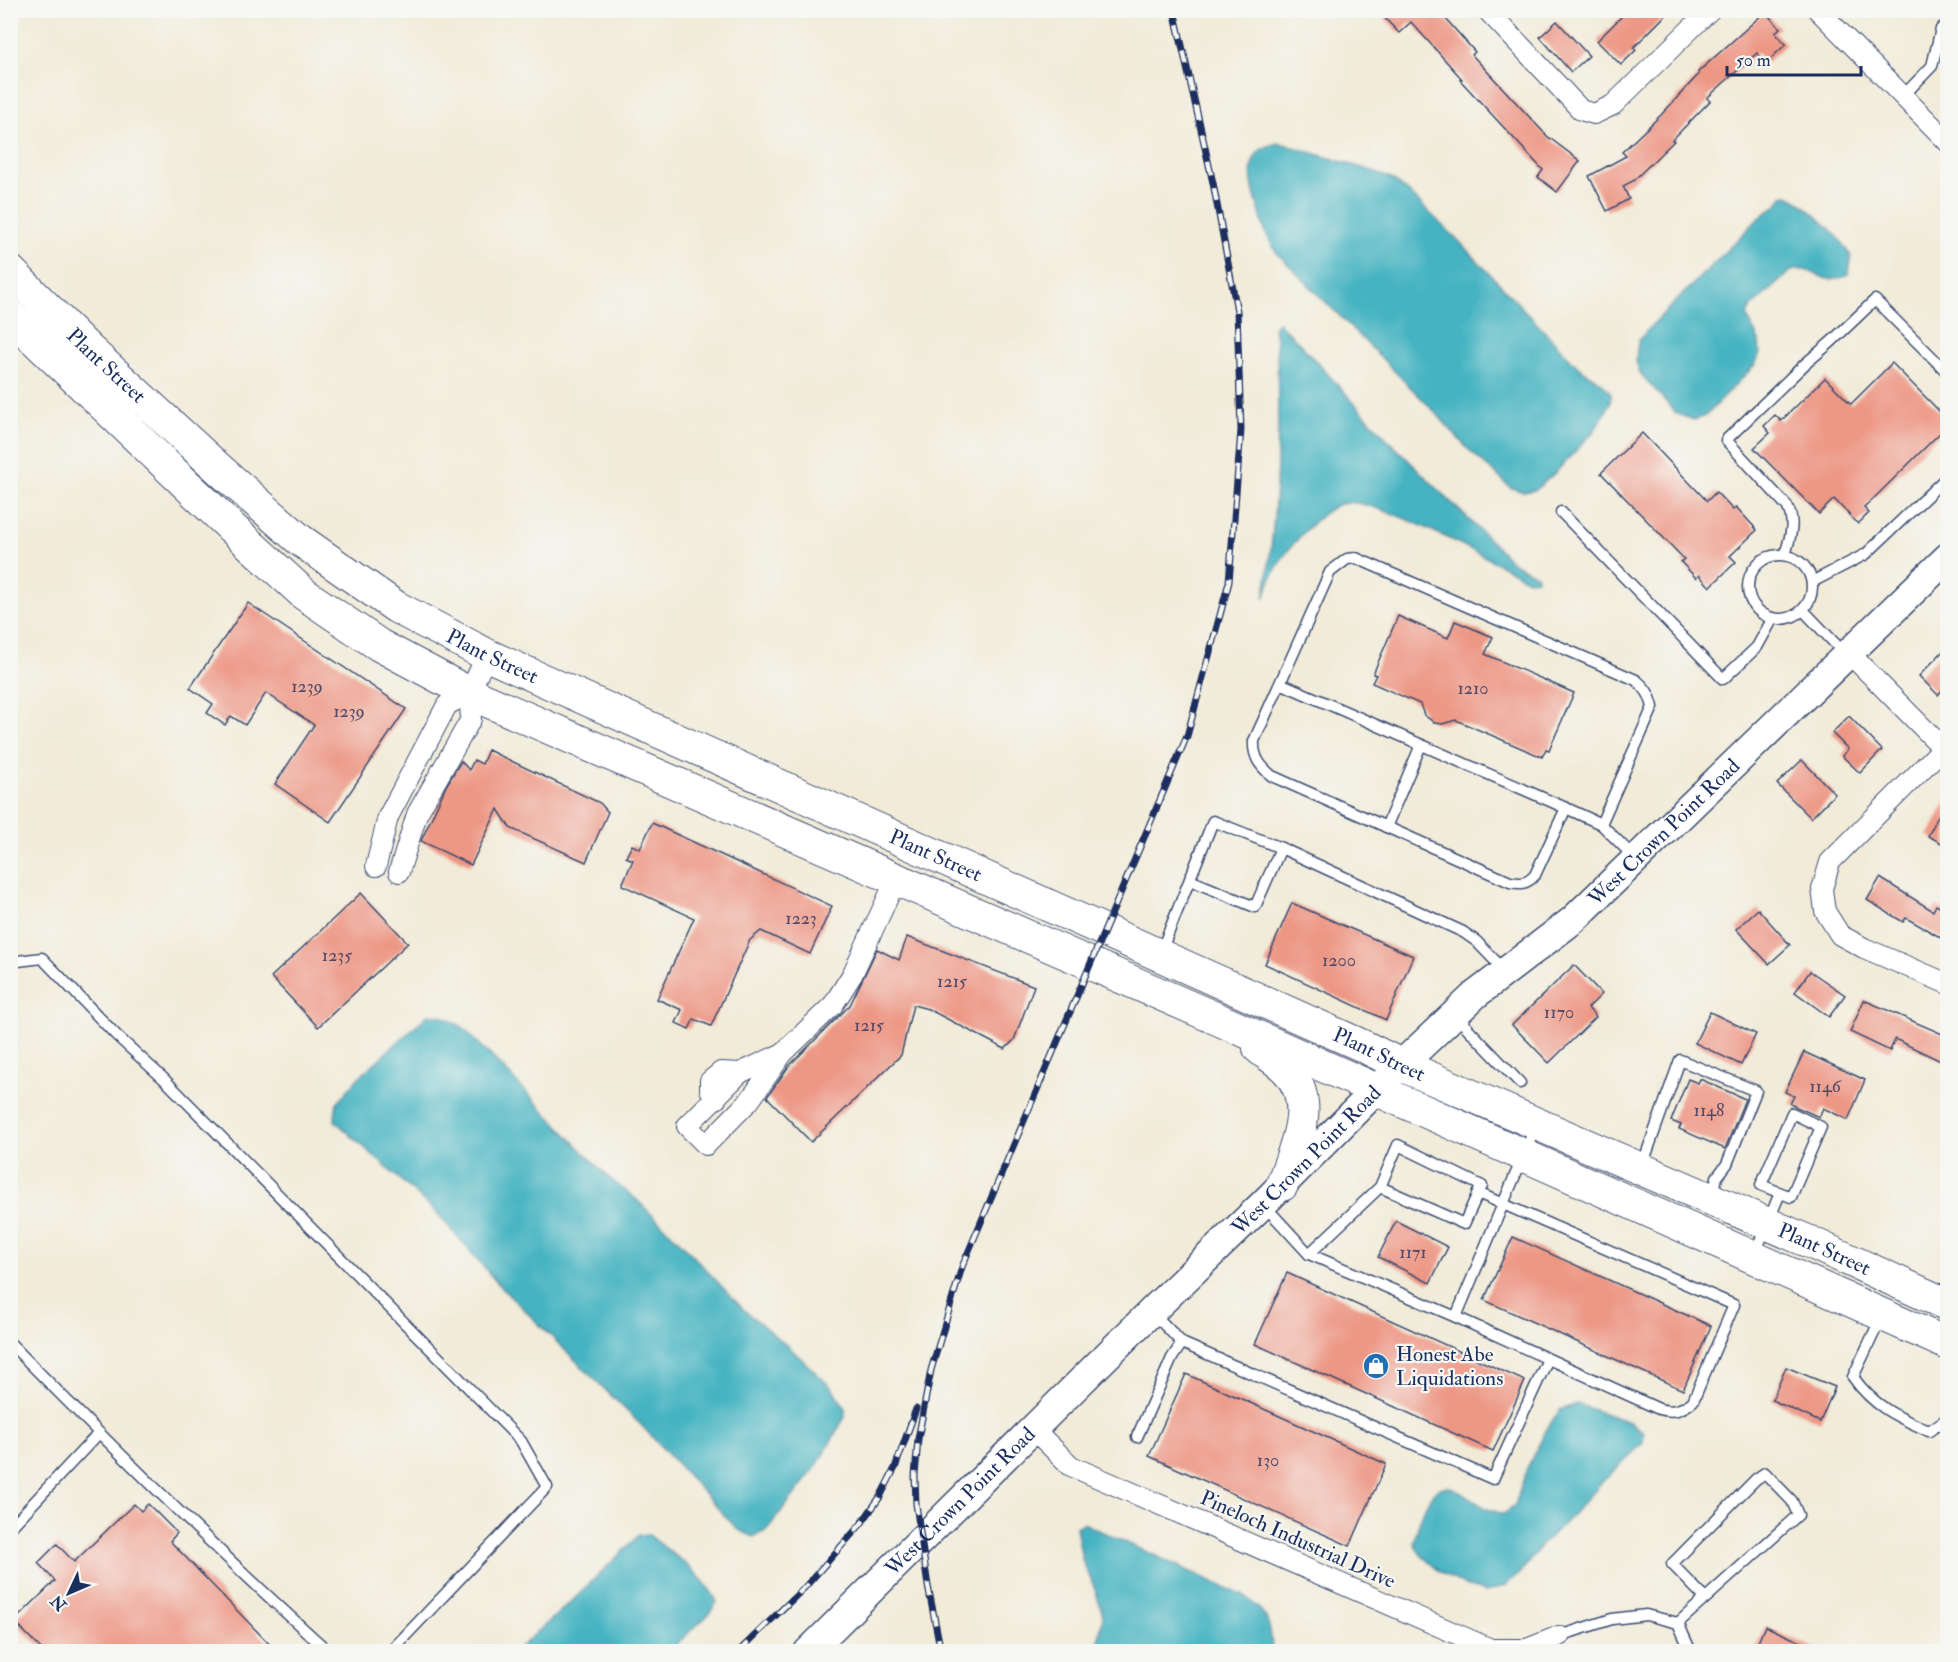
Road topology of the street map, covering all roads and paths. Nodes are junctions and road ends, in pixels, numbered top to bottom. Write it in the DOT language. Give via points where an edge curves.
graph roads {
  1 [pos="1487,10"];
  2 [pos="1710,10"];
  3 [pos="1818,10"];
  4 [pos="1947,23"];
  5 [pos="1903,96"];
  6 [pos="1947,142"];
  7 [pos="10,271"];
  8 [pos="10,316"];
  9 [pos="1947,373"];
  10 [pos="1947,476"];
  11 [pos="1561,512"];
  12 [pos="1785,555"];
  13 [pos="1947,557"];
  14 [pos="1812,582"];
  15 [pos="1803,610"];
  16 [pos="1773,618"];
  17 [pos="1848,654"];
  18 [pos="487,655"];
  19 [pos="1280,683"];
  20 [pos="469,693"];
  21 [pos="1421,745"];
  22 [pos="1945,748"];
  23 [pos="438,750"];
  24 [pos="414,794"];
  25 [pos="1566,808"];
  26 [pos="1601,824"];
  27 [pos="1386,827"];
  28 [pos="880,831"];
  29 [pos="817,846"];
  30 [pos="1281,848"];
  31 [pos="1636,859"];
  32 [pos="952,864"];
  33 [pos="376,866"];
  34 [pos="399,872"];
  35 [pos="896,880"];
  36 [pos="1190,880"];
  37 [pos="1159,956"];
  38 [pos="10,962"];
  39 [pos="1505,971"];
  40 [pos="1947,984"];
  41 [pos="1454,1014"];
  42 [pos="1222,1021"];
  43 [pos="783,1053"];
  44 [pos="1401,1065"];
  45 [pos="1520,1083"];
  46 [pos="1376,1090"];
  47 [pos="725,1106"];
  48 [pos="1538,1123"];
  49 [pos="1524,1156"];
  50 [pos="1640,1169"];
  51 [pos="1380,1187"];
  52 [pos="1780,1192"];
  53 [pos="1478,1193"];
  54 [pos="1273,1194"];
  55 [pos="1712,1200"];
  56 [pos="1503,1204"];
  57 [pos="1767,1223"];
  58 [pos="1309,1254"];
  59 [pos="1753,1257"];
  60 [pos="1947,1305"];
  61 [pos="1152,1311"];
  62 [pos="1883,1315"];
  63 [pos="1456,1317"];
  64 [pos="1947,1328"];
  65 [pos="10,1343"];
  66 [pos="1182,1343"];
  67 [pos="1947,1344"];
  68 [pos="1548,1359"];
  69 [pos="1947,1418"];
  70 [pos="1033,1429"];
  71 [pos="99,1433"];
  72 [pos="1137,1437"];
  73 [pos="10,1528"];
  74 [pos="1705,1598"];
  75 [pos="1678,1623"];
  76 [pos="1559,1636"];
  77 [pos="329,1652"];
  78 [pos="390,1652"];
  79 [pos="808,1652"];
  80 [pos="1691,1652"];
  1 -- 2 [label="street" via="1581,110 1594,114 1613,105"];
  3 -- 5 [label="street"];
  4 -- 5 [label="lane" via="1941,29 1932,66"];
  5 -- 6 [label="street"];
  7 -- 18 [label="main road, Plant Street" via="87,348 300,540 396,607"];
  8 -- 20 [label="main road, Plant Street" via="304,594 379,645"];
  9 -- 12 [label="lane" via="1875,300 1726,440 1792,514"];
  10 -- 14 [label="lane" via="1866,554"];
  11 -- 16 [label="lane" via="1723,679 1757,647"];
  12 -- 14 [label="lane" via="1807,568"];
  12 -- 16 [label="lane" via="1768,556 1759,562 1749,580 1751,602"];
  13 -- 17 [label="street, West Crown Point Road"];
  14 -- 15 [label="lane" via="1811,598"];
  15 -- 16 [label="lane" via="1788,619"];
  15 -- 17 [label="lane"];
  17 -- 22 [label="street"];
  17 -- 31 [label="street, West Crown Point Road"];
  18 -- 20 [label="street"];
  18 -- 28 [label="main road, Plant Street"];
  19 -- 21 [label="lane"];
  19 -- 26 [label="lane" via="1330,572 1347,559 1368,562 1636,680 1644,687 1653,707"];
  19 -- 27 [label="lane" via="1254,741 1256,759 1263,769"];
  20 -- 23 [label="street" via="447,705"];
  20 -- 23 [label="street" via="471,719"];
  20 -- 29 [label="main road, Plant Street"];
  21 -- 25 [label="lane"];
  21 -- 27 [label="lane"];
  22 -- 40 [label="street" via="1830,862 1822,889 1825,911 1840,935"];
  23 -- 24 [label="street"];
  24 -- 33 [label="street" via="388,817"];
  24 -- 34 [label="street" via="417,814"];
  25 -- 26 [label="lane"];
  25 -- 27 [label="lane" via="1535,875 1521,884"];
  26 -- 31 [label="lane"];
  28 -- 29 [label="main road" via="843,848"];
  28 -- 32 [label="main road, Plant Street"];
  29 -- 35 [label="main road, Plant Street"];
  30 -- 36 [label="lane" via="1255,907"];
  30 -- 36 [label="lane" via="1213,821"];
  30 -- 39 [label="lane" via="1463,932"];
  31 -- 39 [label="street, West Crown Point Road" via="1573,920"];
  32 -- 35 [label="main road" via="915,863 905,867"];
  32 -- 37 [label="main road, Plant Street"];
  35 -- 42 [label="main road, Plant Street"];
  35 -- 43 [label="street" via="852,975 833,1005"];
  36 -- 37 [label="lane"];
  37 -- 44 [label="main road, Plant Street"];
  38 -- 78 [label="lane" via="42,958 521,1441 546,1487"];
  39 -- 41 [label="street, West Crown Point Road"];
  41 -- 44 [label="street, West Crown Point Road"];
  41 -- 45 [label="lane"];
  42 -- 46 [label="main road, Plant Street"];
  42 -- 54 [label="main road" via="1285,1068 1302,1095 1301,1127"];
  43 -- 47 [label="street" via="750,1100"];
  43 -- 47 [label="street" via="740,1073"];
  44 -- 46 [label="street, West Crown Point Road"];
  44 -- 48 [label="main road, Plant Street"];
  46 -- 49 [label="main road, Plant Street"];
  46 -- 54 [label="street, West Crown Point Road"];
  47 -- 47 [label="street" via="706,1145 687,1126"];
  48 -- 49 [label="lane"];
  48 -- 50 [label="main road, Plant Street"];
  49 -- 56 [label="lane"];
  49 -- 59 [label="main road, Plant Street"];
  50 -- 55 [label="main road, Plant Street"];
  50 -- 55 [label="lane" via="1680,1060 1756,1091 1727,1164 1717,1177"];
  51 -- 53 [label="lane" via="1464,1224"];
  51 -- 53 [label="lane" via="1398,1145 1482,1186"];
  51 -- 58 [label="lane"];
  52 -- 52 [label="lane" via="1791,1197 1821,1127 1792,1113 1761,1185"];
  52 -- 57 [label="lane"];
  53 -- 56 [label="lane"];
  54 -- 58 [label="lane"];
  54 -- 61 [label="street, West Crown Point Road"];
  55 -- 57 [label="main road, Plant Street"];
  56 -- 63 [label="lane"];
  56 -- 68 [label="lane" via="1734,1305 1694,1401 1684,1409 1659,1409"];
  57 -- 59 [label="lane"];
  57 -- 60 [label="main road, Plant Street"];
  58 -- 63 [label="lane"];
  59 -- 62 [label="main road, Plant Street"];
  61 -- 66 [label="lane"];
  61 -- 70 [label="street, West Crown Point Road"];
  62 -- 64 [label="main road" via="1911,1312"];
  62 -- 67 [label="main road, Plant Street"];
  62 -- 69 [label="lane" via="1852,1377 1864,1394 1896,1417 1929,1431"];
  63 -- 68 [label="lane"];
  65 -- 71 [label="lane"];
  66 -- 68 [label="lane" via="1493,1479"];
  66 -- 72 [label="lane"];
  70 -- 76 [label="street, Pineloch Industrial Drive" via="1071,1466 1491,1650 1527,1649"];
  70 -- 79 [label="street, West Crown Point Road"];
  71 -- 73 [label="lane"];
  71 -- 77 [label="lane"];
  74 -- 74 [label="lane" via="1798,1515 1792,1501 1766,1473 1672,1564"];
  74 -- 75 [label="lane"];
  75 -- 76 [label="lane" via="1646,1615 1612,1619"];
  75 -- 80 [label="lane"];
}
